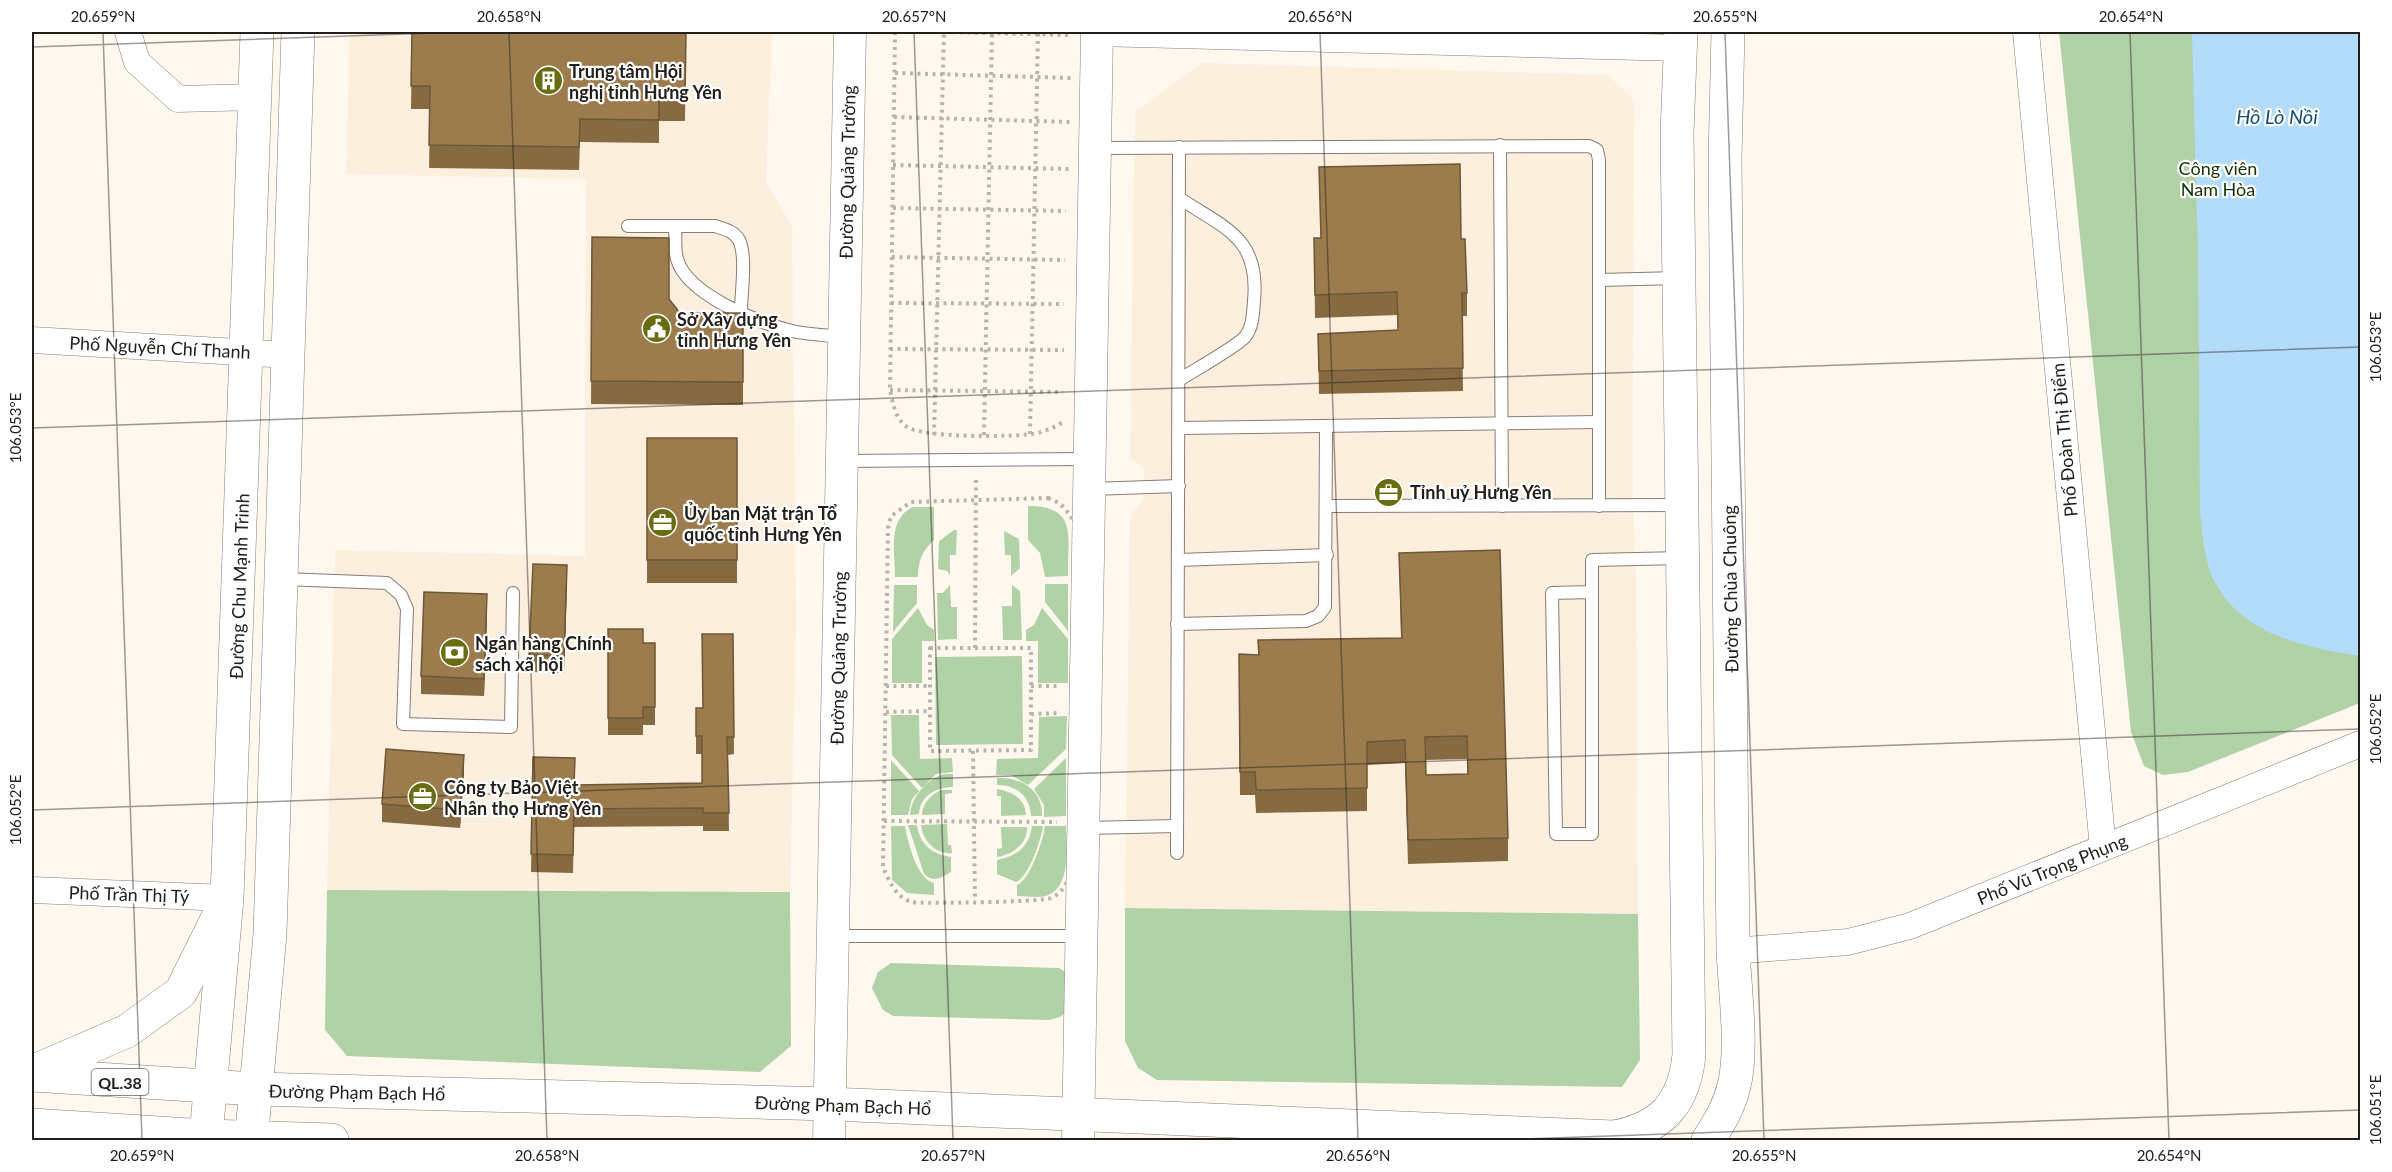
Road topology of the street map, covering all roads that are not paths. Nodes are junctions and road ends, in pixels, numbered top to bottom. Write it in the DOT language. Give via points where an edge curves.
graph roads {
  1 [pos="128,32"];
  2 [pos="257,32"];
  3 [pos="298,32"];
  4 [pos="850,32"];
  5 [pos="1728,32"];
  6 [pos="2026,32"];
  7 [pos="1090,33"];
  8 [pos="1680,40"];
  9 [pos="256,98"];
  10 [pos="1500,145"];
  11 [pos="1179,147"];
  12 [pos="1085,158"];
  13 [pos="1179,198"];
  14 [pos="628,226"];
  15 [pos="675,226"];
  16 [pos="1678,278"];
  17 [pos="1599,280"];
  18 [pos="741,311"];
  19 [pos="844,338"];
  20 [pos="32,340"];
  21 [pos="247,352"];
  22 [pos="289,356"];
  23 [pos="1179,380"];
  24 [pos="1599,422"];
  25 [pos="1502,423"];
  26 [pos="1326,426"];
  27 [pos="1179,428"];
  28 [pos="1728,438"];
  29 [pos="1680,439"];
  30 [pos="842,460"];
  31 [pos="1090,474"];
  32 [pos="1179,486"];
  33 [pos="1682,505"];
  34 [pos="1327,506"];
  35 [pos="1502,506"];
  36 [pos="1599,506"];
  37 [pos="1327,555"];
  38 [pos="1683,558"];
  39 [pos="1178,560"];
  40 [pos="282,579"];
  41 [pos="1592,592"];
  42 [pos="513,593"];
  43 [pos="1177,624"];
  44 [pos="2361,744"];
  45 [pos="1078,825"];
  46 [pos="1177,826"];
  47 [pos="2103,848"];
  48 [pos="1177,853"];
  49 [pos="32,890"];
  50 [pos="227,898"];
  51 [pos="833,936"];
  52 [pos="1082,936"];
  53 [pos="1733,951"];
  54 [pos="32,1073"];
  55 [pos="209,1088"];
  56 [pos="256,1089"];
  57 [pos="830,1104"];
  58 [pos="32,1126"];
  59 [pos="1078,1128"];
  60 [pos="1658,1132"];
  61 [pos="206,1138"];
  62 [pos="251,1139"];
  63 [pos="69,1140"];
  64 [pos="332,1140"];
  65 [pos="829,1140"];
  66 [pos="1708,1140"];
  1 -- 9 [label="street" via="137,62 178,99"];
  2 -- 9 [label="main road, Đường Chu Mạnh Trinh"];
  3 -- 22 [label="main road"];
  4 -- 19 [label="street, Đường Quảng Trường"];
  5 -- 28 [label="main road, Đường Chùa Chuông"];
  6 -- 47 [label="street, Phố Đoàn Thị Điểm"];
  7 -- 8 [label="street"];
  7 -- 12 [label="street"];
  8 -- 16 [label="main road"];
  9 -- 21 [label="main road, Đường Chu Mạnh Trinh"];
  10 -- 11 [label="lane"];
  10 -- 17 [label="lane" via="1589,146 1597,150"];
  10 -- 25 [label="lane"];
  11 -- 12 [label="lane"];
  11 -- 13 [label="lane"];
  12 -- 31 [label="street"];
  13 -- 23 [label="lane"];
  13 -- 23 [label="lane" via="1237,236 1249,252 1255,285 1252,322 1245,337"];
  14 -- 15 [label="lane"];
  15 -- 18 [label="lane" via="677,260 690,280"];
  15 -- 18 [label="lane" via="715,226 729,230 738,239 742,252"];
  16 -- 17 [label="lane"];
  16 -- 29 [label="main road"];
  17 -- 24 [label="lane"];
  18 -- 19 [label="lane" via="758,321 794,331"];
  19 -- 30 [label="street, Đường Quảng Trường"];
  20 -- 21 [label="street, Phố Nguyễn Chí Thanh"];
  21 -- 22 [label="street, Phố Nguyễn Chí Thanh"];
  21 -- 50 [label="main road, Đường Chu Mạnh Trinh"];
  22 -- 40 [label="main road"];
  23 -- 27 [label="lane"];
  24 -- 25 [label="lane"];
  24 -- 36 [label="lane"];
  25 -- 26 [label="lane"];
  25 -- 35 [label="lane"];
  26 -- 27 [label="lane"];
  26 -- 34 [label="lane"];
  27 -- 32 [label="lane"];
  28 -- 29 [label="main road"];
  28 -- 53 [label="main road, Đường Chùa Chuông"];
  29 -- 33 [label="main road"];
  30 -- 31 [label="lane"];
  30 -- 51 [label="street, Đường Quảng Trường"];
  31 -- 32 [label="lane"];
  31 -- 45 [label="street"];
  32 -- 39 [label="lane"];
  33 -- 36 [label="lane"];
  33 -- 38 [label="main road"];
  34 -- 35 [label="lane"];
  34 -- 37 [label="lane"];
  35 -- 36 [label="lane"];
  37 -- 39 [label="lane"];
  37 -- 43 [label="lane" via="1325,608 1318,616 1306,621"];
  38 -- 41 [label="lane" via="1592,560"];
  38 -- 60 [label="main road" via="1689,1055 1680,1095"];
  39 -- 43 [label="lane"];
  40 -- 42 [label="lane" via="387,583 400,595 408,609 403,724 511,727"];
  40 -- 56 [label="main road" via="270,934"];
  41 -- 41 [label="lane" via="1592,834 1556,834 1552,593"];
  43 -- 46 [label="lane"];
  44 -- 47 [label="street, Phố Vũ Trọng Phụng"];
  45 -- 46 [label="lane"];
  45 -- 52 [label="street"];
  46 -- 48 [label="lane"];
  47 -- 53 [label="street, Phố Vũ Trọng Phụng" via="1910,926 1848,942"];
  49 -- 50 [label="street, Phố Trần Thị Tý"];
  50 -- 54 [label="main road" via="181,992 127,1031"];
  50 -- 55 [label="main road, Đường Chu Mạnh Trinh"];
  51 -- 52 [label="lane"];
  51 -- 57 [label="street, Đường Quảng Trường"];
  52 -- 59 [label="street"];
  53 -- 66 [label="main road, Đường Chùa Chuông" via="1735,1085 1724,1115"];
  54 -- 55 [label="main road, Đường Phạm Bạch Hổ / QL.38"];
  55 -- 56 [label="main road, Đường Phạm Bạch Hổ / QL.38"];
  55 -- 61 [label="main road, Đường Chu Mạnh Trinh"];
  56 -- 57 [label="main road, Đường Phạm Bạch Hổ"];
  56 -- 62 [label="main road"];
  57 -- 59 [label="main road, Đường Phạm Bạch Hổ"];
  57 -- 65 [label="street, Đường Quảng Trường"];
  58 -- 61 [label="main road"];
  58 -- 63 [label="main road"];
  59 -- 60 [label="main road, Đường Phạm Bạch Hổ" via="1613,1137"];
  61 -- 62 [label="main road"];
  62 -- 64 [label="main road"];
}
